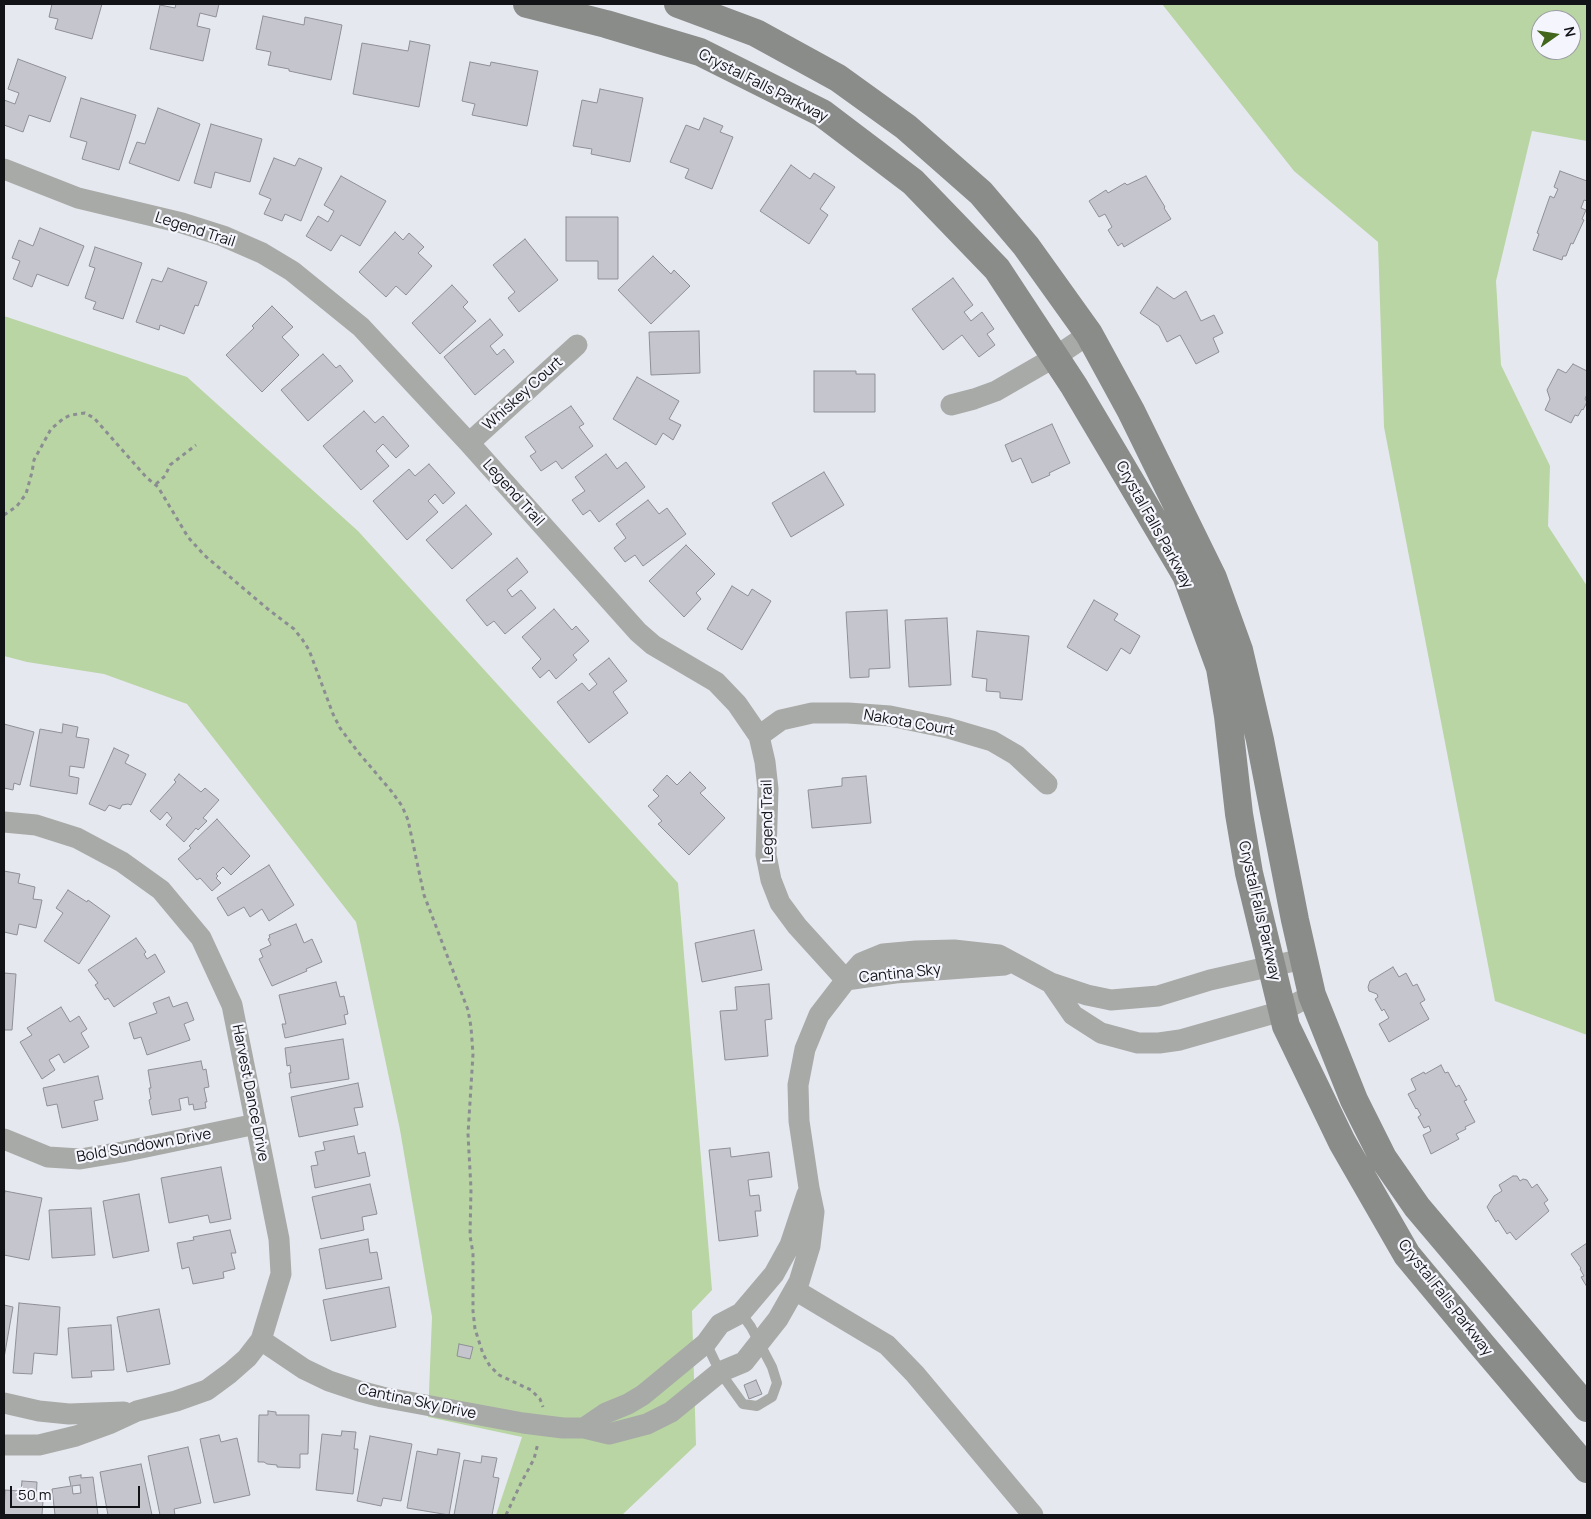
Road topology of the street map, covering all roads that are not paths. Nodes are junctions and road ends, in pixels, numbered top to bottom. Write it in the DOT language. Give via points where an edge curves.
graph roads {
  1 [pos="526,4"];
  2 [pos="678,4"];
  3 [pos="4,169"];
  4 [pos="1088,334"];
  5 [pos="577,345"];
  6 [pos="1055,357"];
  7 [pos="951,405"];
  8 [pos="468,443"];
  9 [pos="759,736"];
  10 [pos="1047,784"];
  11 [pos="4,822"];
  12 [pos="1304,959"];
  13 [pos="1272,966"];
  14 [pos="846,980"];
  15 [pos="1051,983"];
  16 [pos="1312,996"];
  17 [pos="1282,1011"];
  18 [pos="256,1124"];
  19 [pos="4,1139"];
  20 [pos="809,1188"];
  21 [pos="795,1290"];
  22 [pos="1494,1299"];
  23 [pos="741,1314"];
  24 [pos="1466,1326"];
  25 [pos="261,1340"];
  26 [pos="706,1343"];
  27 [pos="760,1344"];
  28 [pos="720,1372"];
  29 [pos="4,1405"];
  30 [pos="1587,1408"];
  31 [pos="137,1411"];
  32 [pos="584,1428"];
  33 [pos="4,1445"];
  34 [pos="1587,1469"];
  35 [pos="1033,1515"];
  1 -- 6 [label="street, Crystal Falls Parkway" via="700,52 822,113 912,182 997,269"];
  2 -- 4 [label="street, Crystal Falls Parkway" via="756,33 838,78 906,127 981,194 1026,246"];
  3 -- 8 [label="street, Legend Trail" via="78,198 182,223 262,253 292,271 361,327"];
  4 -- 6 [label="street"];
  4 -- 12 [label="street, Crystal Falls Parkway" via="1131,411 1213,578 1239,650"];
  5 -- 8 [label="street, Whiskey Court"];
  6 -- 7 [label="street" via="996,391"];
  6 -- 13 [label="street, Crystal Falls Parkway" via="1186,575 1220,668 1249,873"];
  8 -- 9 [label="street, Legend Trail" via="638,632 652,645 716,682 737,704"];
  9 -- 10 [label="street, Nakota Court" via="781,720 812,712 890,716 992,741 1016,754"];
  9 -- 14 [label="street, Legend Trail" via="768,789 766,855 771,880 780,903 797,926"];
  11 -- 18 [label="street, Harvest Dance Drive" via="36,825 77,838 122,862 161,890 201,938 232,1005"];
  12 -- 13 [label="street, Cantina Sky"];
  12 -- 16 [label="street, Crystal Falls Parkway"];
  13 -- 15 [label="street, Cantina Sky" via="1135,999 1110,1000 1087,996"];
  13 -- 17 [label="street, Crystal Falls Parkway"];
  14 -- 15 [label="street, Cantina Sky" via="1019,964"];
  14 -- 20 [label="street, Cantina Sky Drive" via="819,1015 805,1049 798,1085 799,1121"];
  15 -- 17 [label="street, Cantina Sky" via="1073,1015 1101,1033 1138,1043 1180,1040"];
  16 -- 17 [label="street, Cantina Sky"];
  16 -- 22 [label="street, Crystal Falls Parkway" via="1354,1100 1383,1158 1417,1207"];
  17 -- 24 [label="street, Crystal Falls Parkway" via="1286,1026 1342,1142 1407,1255"];
  18 -- 19 [label="street, Bold Sundown Drive" via="80,1159 48,1157"];
  18 -- 25 [label="street, Harvest Dance Drive" via="279,1238 281,1274"];
  20 -- 21 [label="street, Cantina Sky Drive" via="814,1212 810,1246"];
  20 -- 23 [label="street, Cantina Sky Drive" via="790,1245 774,1274"];
  21 -- 27 [label="street, Cantina Sky Drive"];
  21 -- 35 [label="street" via="887,1345"];
  22 -- 24 [label="street"];
  22 -- 30 [label="street, Crystal Falls Parkway"];
  23 -- 26 [label="street, Cantina Sky Drive" via="720,1324"];
  23 -- 27 [label="lane"];
  24 -- 34 [label="street, Crystal Falls Parkway"];
  25 -- 31 [label="street, Harvest Dance Drive" via="247,1358 207,1390"];
  25 -- 32 [label="street, Cantina Sky Drive" via="304,1368 359,1391 542,1425"];
  26 -- 28 [label="lane"];
  26 -- 32 [label="street, Cantina Sky Drive" via="642,1395"];
  27 -- 28 [label="street, Cantina Sky Drive" via="744,1362"];
  27 -- 28 [label="lane" via="776,1383 772,1397 757,1406 743,1404"];
  28 -- 32 [label="street, Cantina Sky Drive" via="671,1412 647,1424 609,1434"];
  29 -- 31 [label="street, Harvest Dance Drive" via="69,1414"];
  31 -- 33 [label="street, Harvest Dance Drive" via="76,1436 39,1444"];
}
